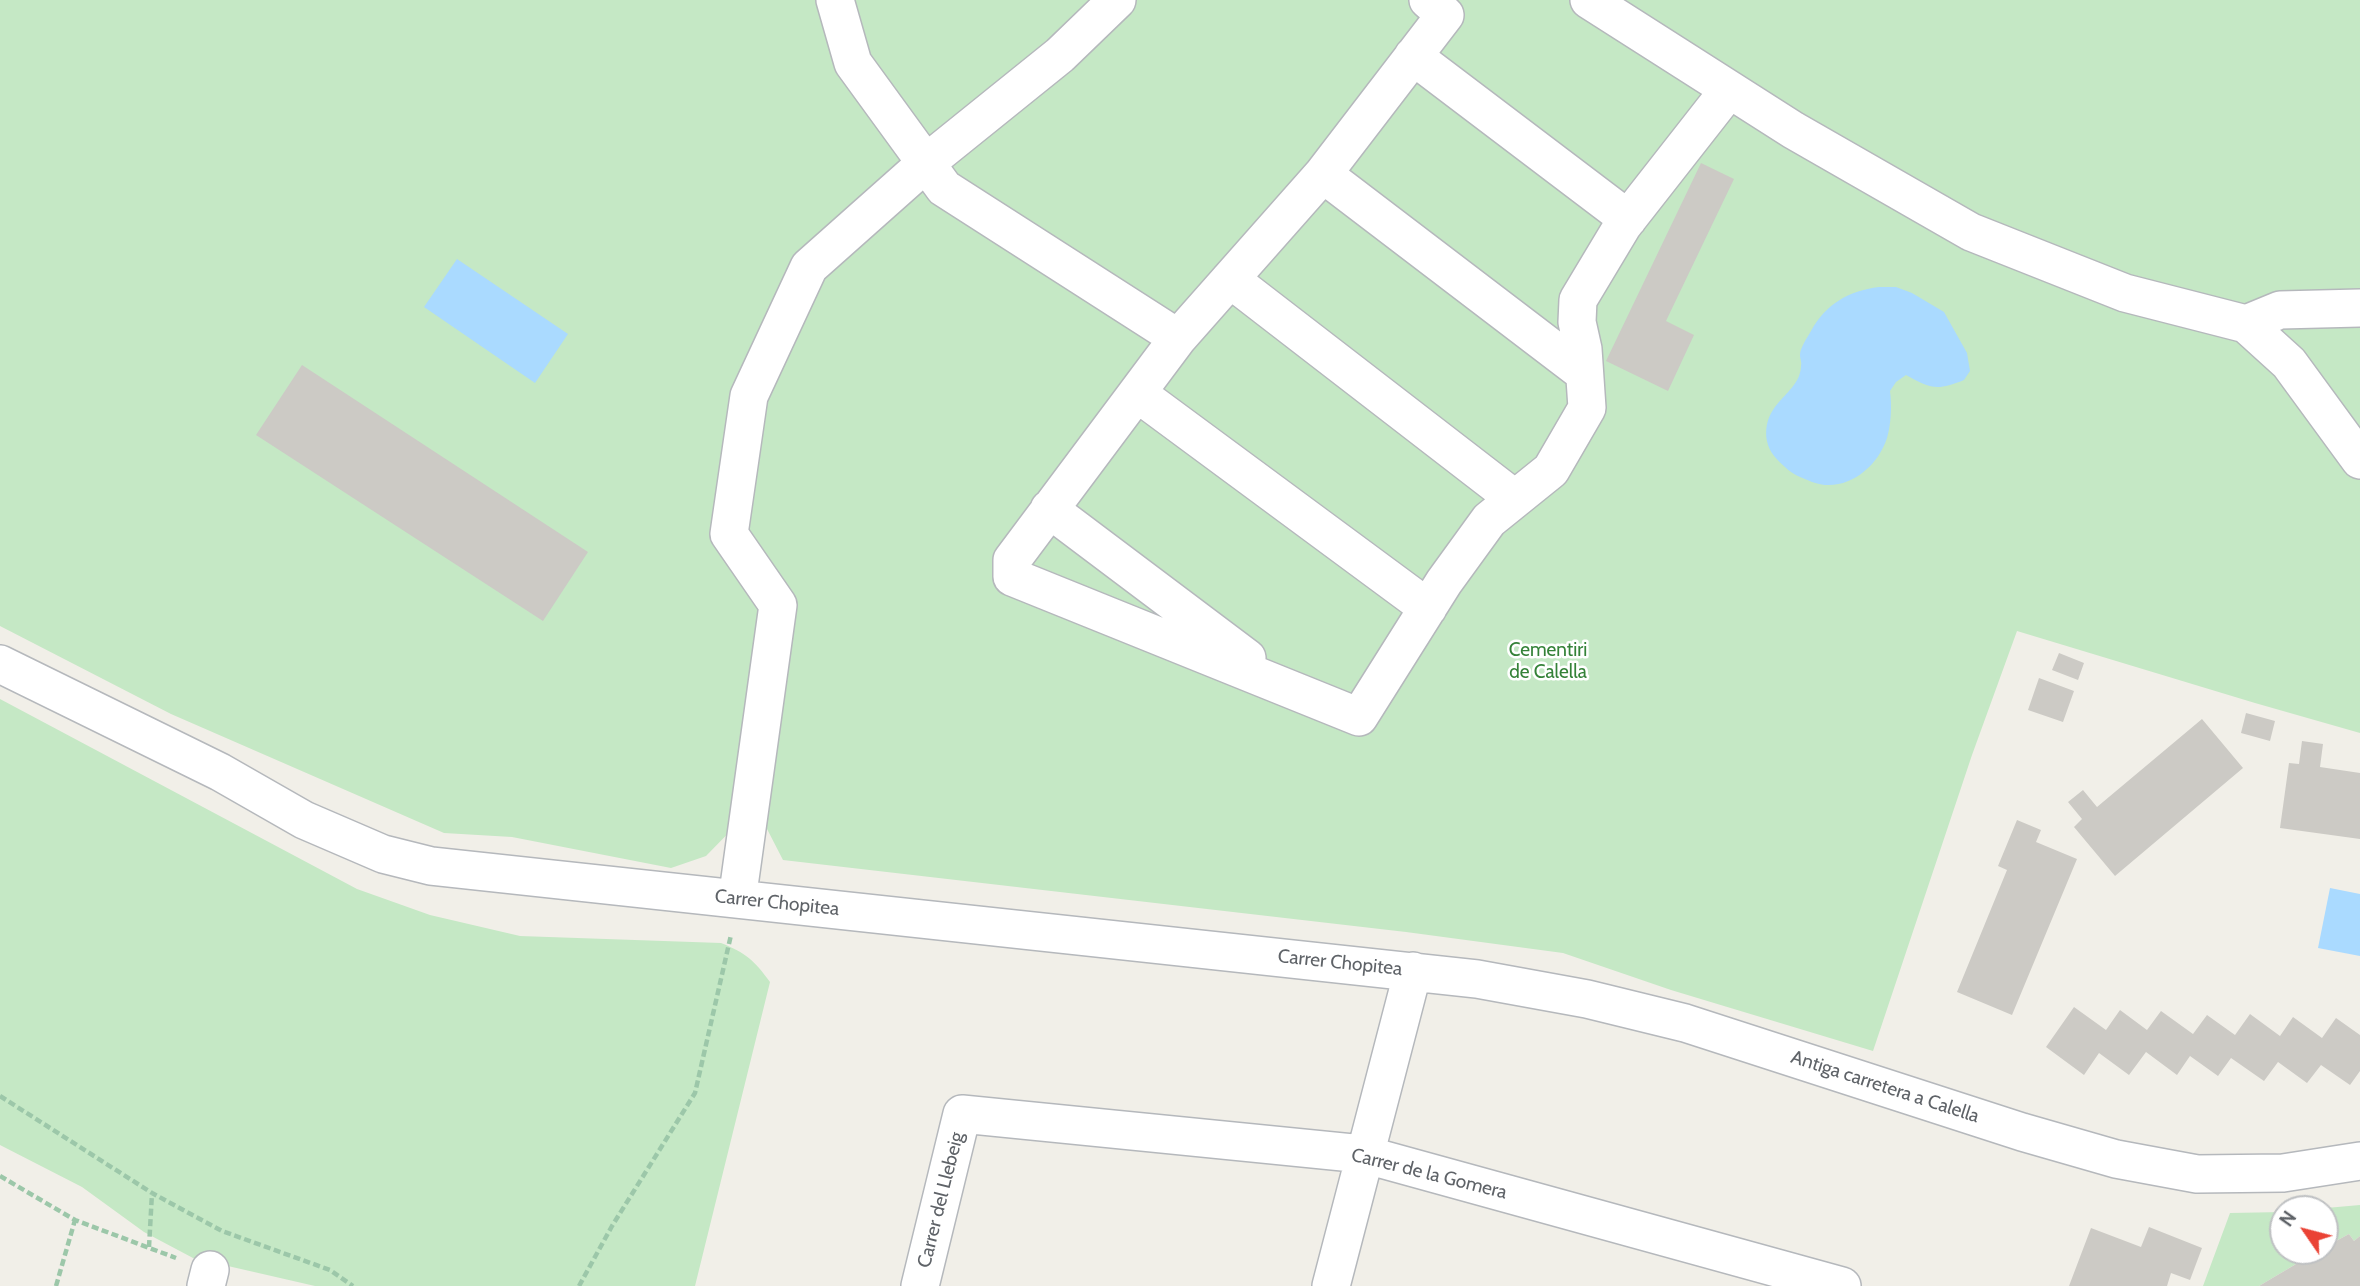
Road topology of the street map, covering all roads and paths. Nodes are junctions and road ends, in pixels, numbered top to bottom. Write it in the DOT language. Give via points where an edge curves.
graph roads {
  1 [pos="835,0"];
  2 [pos="1117,0"];
  3 [pos="1428,0"];
  4 [pos="1588,0"];
  5 [pos="1413,56"];
  6 [pos="1728,91"];
  7 [pos="926,163"];
  8 [pos="1322,174"];
  9 [pos="1629,219"];
  10 [pos="1230,279"];
  11 [pos="2360,308"];
  12 [pos="2246,324"];
  13 [pos="1178,338"];
  14 [pos="1584,373"];
  15 [pos="1137,393"];
  16 [pos="2360,460"];
  17 [pos="1516,499"];
  18 [pos="1049,509"];
  19 [pos="1428,608"];
  20 [pos="0,664"];
  21 [pos="1285,687"];
  22 [pos="736,916"];
  23 [pos="1413,971"];
  24 [pos="0,1096"];
  25 [pos="962,1114"];
  26 [pos="1363,1154"];
  27 [pos="2360,1161"];
  28 [pos="0,1176"];
  29 [pos="152,1193"];
  30 [pos="75,1220"];
  31 [pos="149,1247"];
  32 [pos="1752,1274"];
  33 [pos="208,1278"];
  34 [pos="57,1286"];
  35 [pos="353,1286"];
  36 [pos="579,1286"];
  37 [pos="920,1286"];
  38 [pos="1331,1286"];
  39 [pos="1842,1286"];
  1 -- 7 [label="street" via="853,63"];
  2 -- 7 [label="street" via="1060,55"];
  3 -- 5 [label="street" via="1445,15"];
  4 -- 6 [label="street"];
  5 -- 8 [label="street"];
  5 -- 9 [label="street"];
  6 -- 9 [label="street"];
  6 -- 12 [label="street" via="1970,232 2125,293"];
  7 -- 13 [label="street" via="944,188"];
  7 -- 22 [label="street" via="809,267 749,396 729,534 778,605"];
  8 -- 10 [label="street"];
  8 -- 14 [label="street"];
  9 -- 14 [label="street" via="1578,300"];
  10 -- 13 [label="street"];
  10 -- 17 [label="street"];
  11 -- 12 [label="street" via="2280,310"];
  12 -- 16 [label="street" via="2289,363"];
  13 -- 15 [label="street"];
  14 -- 17 [label="street" via="1587,408 1551,470"];
  15 -- 18 [label="street"];
  15 -- 19 [label="street"];
  17 -- 19 [label="street" via="1489,520"];
  18 -- 21 [label="street"];
  18 -- 21 [label="street" via="1012,560 1012,577"];
  19 -- 21 [label="street" via="1359,717"];
  20 -- 22 [label="street, Carrer Chopitea" via="304,820 383,854 431,866"];
  22 -- 23 [label="street, Carrer Chopitea"];
  22 -- 36 [label="path" via="695,1093"];
  23 -- 26 [label="street"];
  23 -- 27 [label="street, Antiga carretera a Calella" via="1587,999 1685,1023 2116,1159 2197,1174 2283,1173"];
  24 -- 29 [label="path"];
  25 -- 26 [label="street, Carrer de la Gomera"];
  25 -- 37 [label="street, Carrer del Llebeig"];
  26 -- 32 [label="street, Carrer de la Gomera"];
  26 -- 38 [label="street"];
  28 -- 30 [label="path"];
  29 -- 31 [label="path"];
  29 -- 35 [label="path" via="222,1231 330,1270"];
  30 -- 31 [label="path"];
  30 -- 34 [label="path"];
  31 -- 33 [label="path"];
  32 -- 39 [label="street, Carrer de la Gomera"];
}
